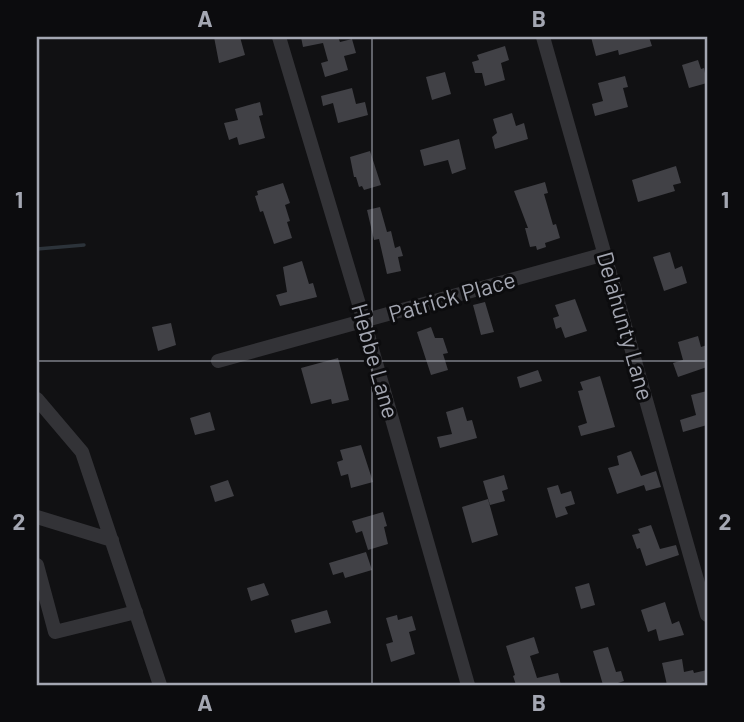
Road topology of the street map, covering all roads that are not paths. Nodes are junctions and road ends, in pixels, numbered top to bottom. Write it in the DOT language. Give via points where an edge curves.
graph roads {
  1 [pos="279,37"];
  2 [pos="543,37"];
  3 [pos="605,254"];
  4 [pos="364,321"];
  5 [pos="218,361"];
  6 [pos="37,399"];
  7 [pos="37,517"];
  8 [pos="112,540"];
  9 [pos="37,565"];
  10 [pos="136,612"];
  11 [pos="707,615"];
  12 [pos="160,685"];
  13 [pos="468,685"];
  1 -- 4 [label="street, Hebbe Lane"];
  2 -- 3 [label="street, Delahunty Lane"];
  3 -- 4 [label="street, Patrick Place"];
  3 -- 11 [label="street, Delahunty Lane"];
  4 -- 5 [label="street, Patrick Place"];
  4 -- 13 [label="street, Hebbe Lane"];
  6 -- 8 [label="street" via="82,452"];
  7 -- 8 [label="street"];
  8 -- 10 [label="street"];
  9 -- 10 [label="street" via="55,632"];
  10 -- 12 [label="street"];
}
